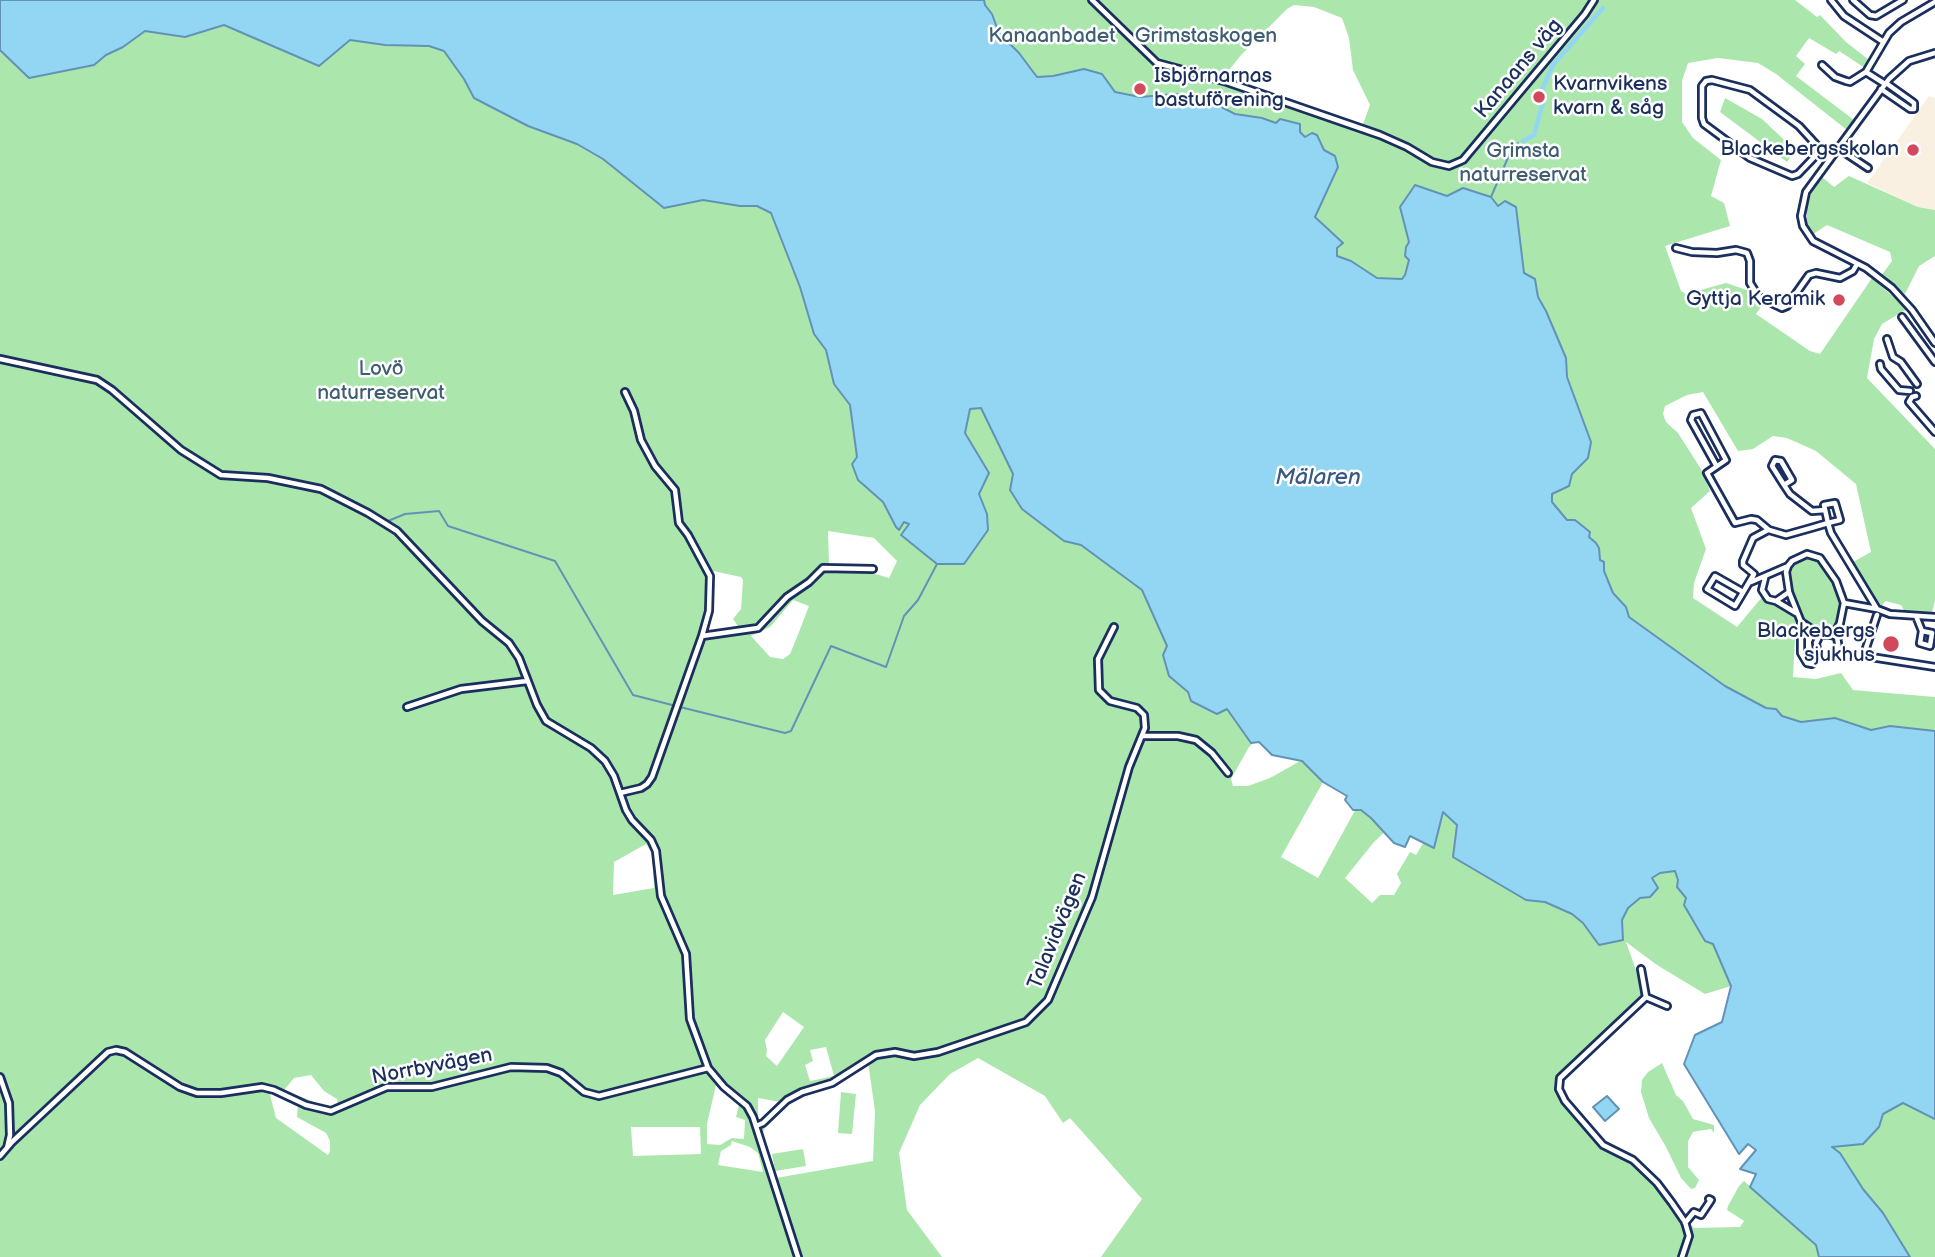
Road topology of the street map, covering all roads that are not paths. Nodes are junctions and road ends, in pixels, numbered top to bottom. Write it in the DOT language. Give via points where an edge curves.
graph roads {
  1 [pos="1092,0"];
  2 [pos="1594,0"];
  3 [pos="1831,0"];
  4 [pos="1853,0"];
  5 [pos="1903,0"];
  6 [pos="1935,2"];
  7 [pos="1882,41"];
  8 [pos="1935,52"];
  9 [pos="1822,65"];
  10 [pos="1866,72"];
  11 [pos="1884,85"];
  12 [pos="1838,148"];
  13 [pos="1821,150"];
  14 [pos="1830,158"];
  15 [pos="1868,167"];
  16 [pos="1676,248"];
  17 [pos="1857,264"];
  18 [pos="1902,317"];
  19 [pos="1887,339"];
  20 [pos="1935,343"];
  21 [pos="0,359"];
  22 [pos="1935,362"];
  23 [pos="1880,364"];
  24 [pos="1917,384"];
  25 [pos="1910,391"];
  26 [pos="625,392"];
  27 [pos="1916,396"];
  28 [pos="1935,432"];
  29 [pos="1717,466"];
  30 [pos="1784,485"];
  31 [pos="1825,510"];
  32 [pos="1828,523"];
  33 [pos="1769,530"];
  34 [pos="1788,566"];
  35 [pos="873,569"];
  36 [pos="1765,578"];
  37 [pos="1750,582"];
  38 [pos="1743,592"];
  39 [pos="1789,592"];
  40 [pos="1776,601"];
  41 [pos="1844,603"];
  42 [pos="1877,612"];
  43 [pos="1797,614"];
  44 [pos="1916,616"];
  45 [pos="1935,617"];
  46 [pos="1801,622"];
  47 [pos="1114,627"];
  48 [pos="1922,631"];
  49 [pos="1820,635"];
  50 [pos="1831,635"];
  51 [pos="702,636"];
  52 [pos="1840,656"];
  53 [pos="1935,667"];
  54 [pos="527,681"];
  55 [pos="407,707"];
  56 [pos="1142,736"];
  57 [pos="1228,773"];
  58 [pos="620,793"];
  59 [pos="1641,969"];
  60 [pos="1646,997"];
  61 [pos="1667,1006"];
  62 [pos="708,1068"];
  63 [pos="0,1077"];
  64 [pos="756,1126"];
  65 [pos="10,1135"];
  66 [pos="17,1137"];
  67 [pos="6,1148"];
  68 [pos="0,1156"];
  69 [pos="1709,1199"];
  70 [pos="1685,1224"];
  71 [pos="798,1257"];
  72 [pos="1682,1257"];
  1 -- 2 [label="street, Kanaans väg" via="1157,63 1380,135 1449,166 1463,160"];
  3 -- 7 [label="street" via="1844,16"];
  4 -- 5 [label="street" via="1876,16"];
  6 -- 7 [label="street" via="1901,22"];
  7 -- 10 [label="street"];
  8 -- 11 [label="street" via="1907,62"];
  9 -- 10 [label="street" via="1846,82"];
  10 -- 11 [label="street"];
  11 -- 11 [label="street" via="1910,109 1914,108 1914,103"];
  11 -- 12 [label="street"];
  12 -- 14 [label="street"];
  12 -- 15 [label="street"];
  13 -- 13 [label="street" via="1796,175 1750,158 1704,124 1702,86 1712,80 1749,90 1799,126"];
  13 -- 14 [label="street"];
  14 -- 17 [label="street" via="1802,202 1803,226 1813,241"];
  16 -- 17 [label="street" via="1747,253 1750,284 1759,297 1782,308 1809,275 1840,278"];
  17 -- 20 [label="street" via="1892,288"];
  18 -- 22 [label="street"];
  19 -- 24 [label="street" via="1893,357"];
  21 -- 54 [label="street" via="96,380 181,450 221,475 268,478 321,489 368,513 397,531 482,621 509,643"];
  23 -- 25 [label="street" via="1899,390"];
  26 -- 51 [label="street" via="641,440 675,490 679,523 710,576 709,611"];
  27 -- 28 [label="street" via="1909,402"];
  29 -- 29 [label="street" via="1691,420 1693,415 1701,413 1726,460"];
  29 -- 33 [label="street" via="1707,473 1732,521 1758,520"];
  30 -- 30 [label="street" via="1772,466 1775,460 1781,461 1793,480"];
  30 -- 31 [label="street" via="1812,512"];
  31 -- 32 [label="street"];
  31 -- 32 [label="street" via="1824,505 1835,503 1840,520"];
  32 -- 33 [label="street" via="1786,535"];
  32 -- 42 [label="street"];
  33 -- 37 [label="street" via="1754,538 1743,561 1754,574"];
  34 -- 36 [label="street"];
  34 -- 39 [label="street"];
  34 -- 41 [label="street" via="1807,554 1820,558"];
  35 -- 51 [label="street" via="823,568 758,628"];
  36 -- 37 [label="street"];
  36 -- 40 [label="street" via="1763,594"];
  37 -- 38 [label="street"];
  38 -- 38 [label="street" via="1715,576 1707,589 1735,606"];
  39 -- 40 [label="street"];
  39 -- 43 [label="street"];
  40 -- 43 [label="street"];
  41 -- 42 [label="street"];
  41 -- 50 [label="street" via="1840,623"];
  42 -- 44 [label="street"];
  42 -- 53 [label="street" via="1866,648 1871,657"];
  43 -- 46 [label="street"];
  44 -- 45 [label="street"];
  44 -- 48 [label="street"];
  46 -- 49 [label="street"];
  46 -- 49 [label="street" via="1801,653 1807,663 1818,657"];
  47 -- 56 [label="street" via="1098,659 1099,690 1107,700 1141,712 1146,721"];
  49 -- 50 [label="street"];
  50 -- 52 [label="street" via="1837,637"];
  51 -- 58 [label="street" via="652,777 641,788"];
  54 -- 55 [label="street" via="461,689"];
  54 -- 58 [label="street" via="546,722 606,761"];
  56 -- 57 [label="street" via="1196,740"];
  56 -- 64 [label="street, Talavidvägen" via="1093,897 1041,1009 1026,1022 934,1053 876,1055 832,1083 782,1103"];
  58 -- 62 [label="street" via="632,820 656,851 661,896 685,954 690,1019"];
  59 -- 60 [label="street"];
  60 -- 61 [label="street"];
  60 -- 70 [label="street" via="1560,1078 1559,1089 1603,1145 1633,1160 1657,1184"];
  62 -- 64 [label="street" via="747,1107"];
  62 -- 66 [label="street, Norrbyvägen" via="599,1096 584,1093 561,1073 547,1068 511,1067 432,1087 387,1087 331,1111 262,1087 197,1093 116,1050 108,1052"];
  63 -- 65 [label="street" via="9,1103"];
  64 -- 71 [label="street"];
  65 -- 66 [label="street"];
  65 -- 67 [label="street"];
  66 -- 67 [label="street, Norrbyvägen"];
  67 -- 68 [label="street, Norrbyvägen"];
  69 -- 70 [label="street" via="1701,1215 1695,1212"];
  70 -- 72 [label="street" via="1689,1236"];
}
